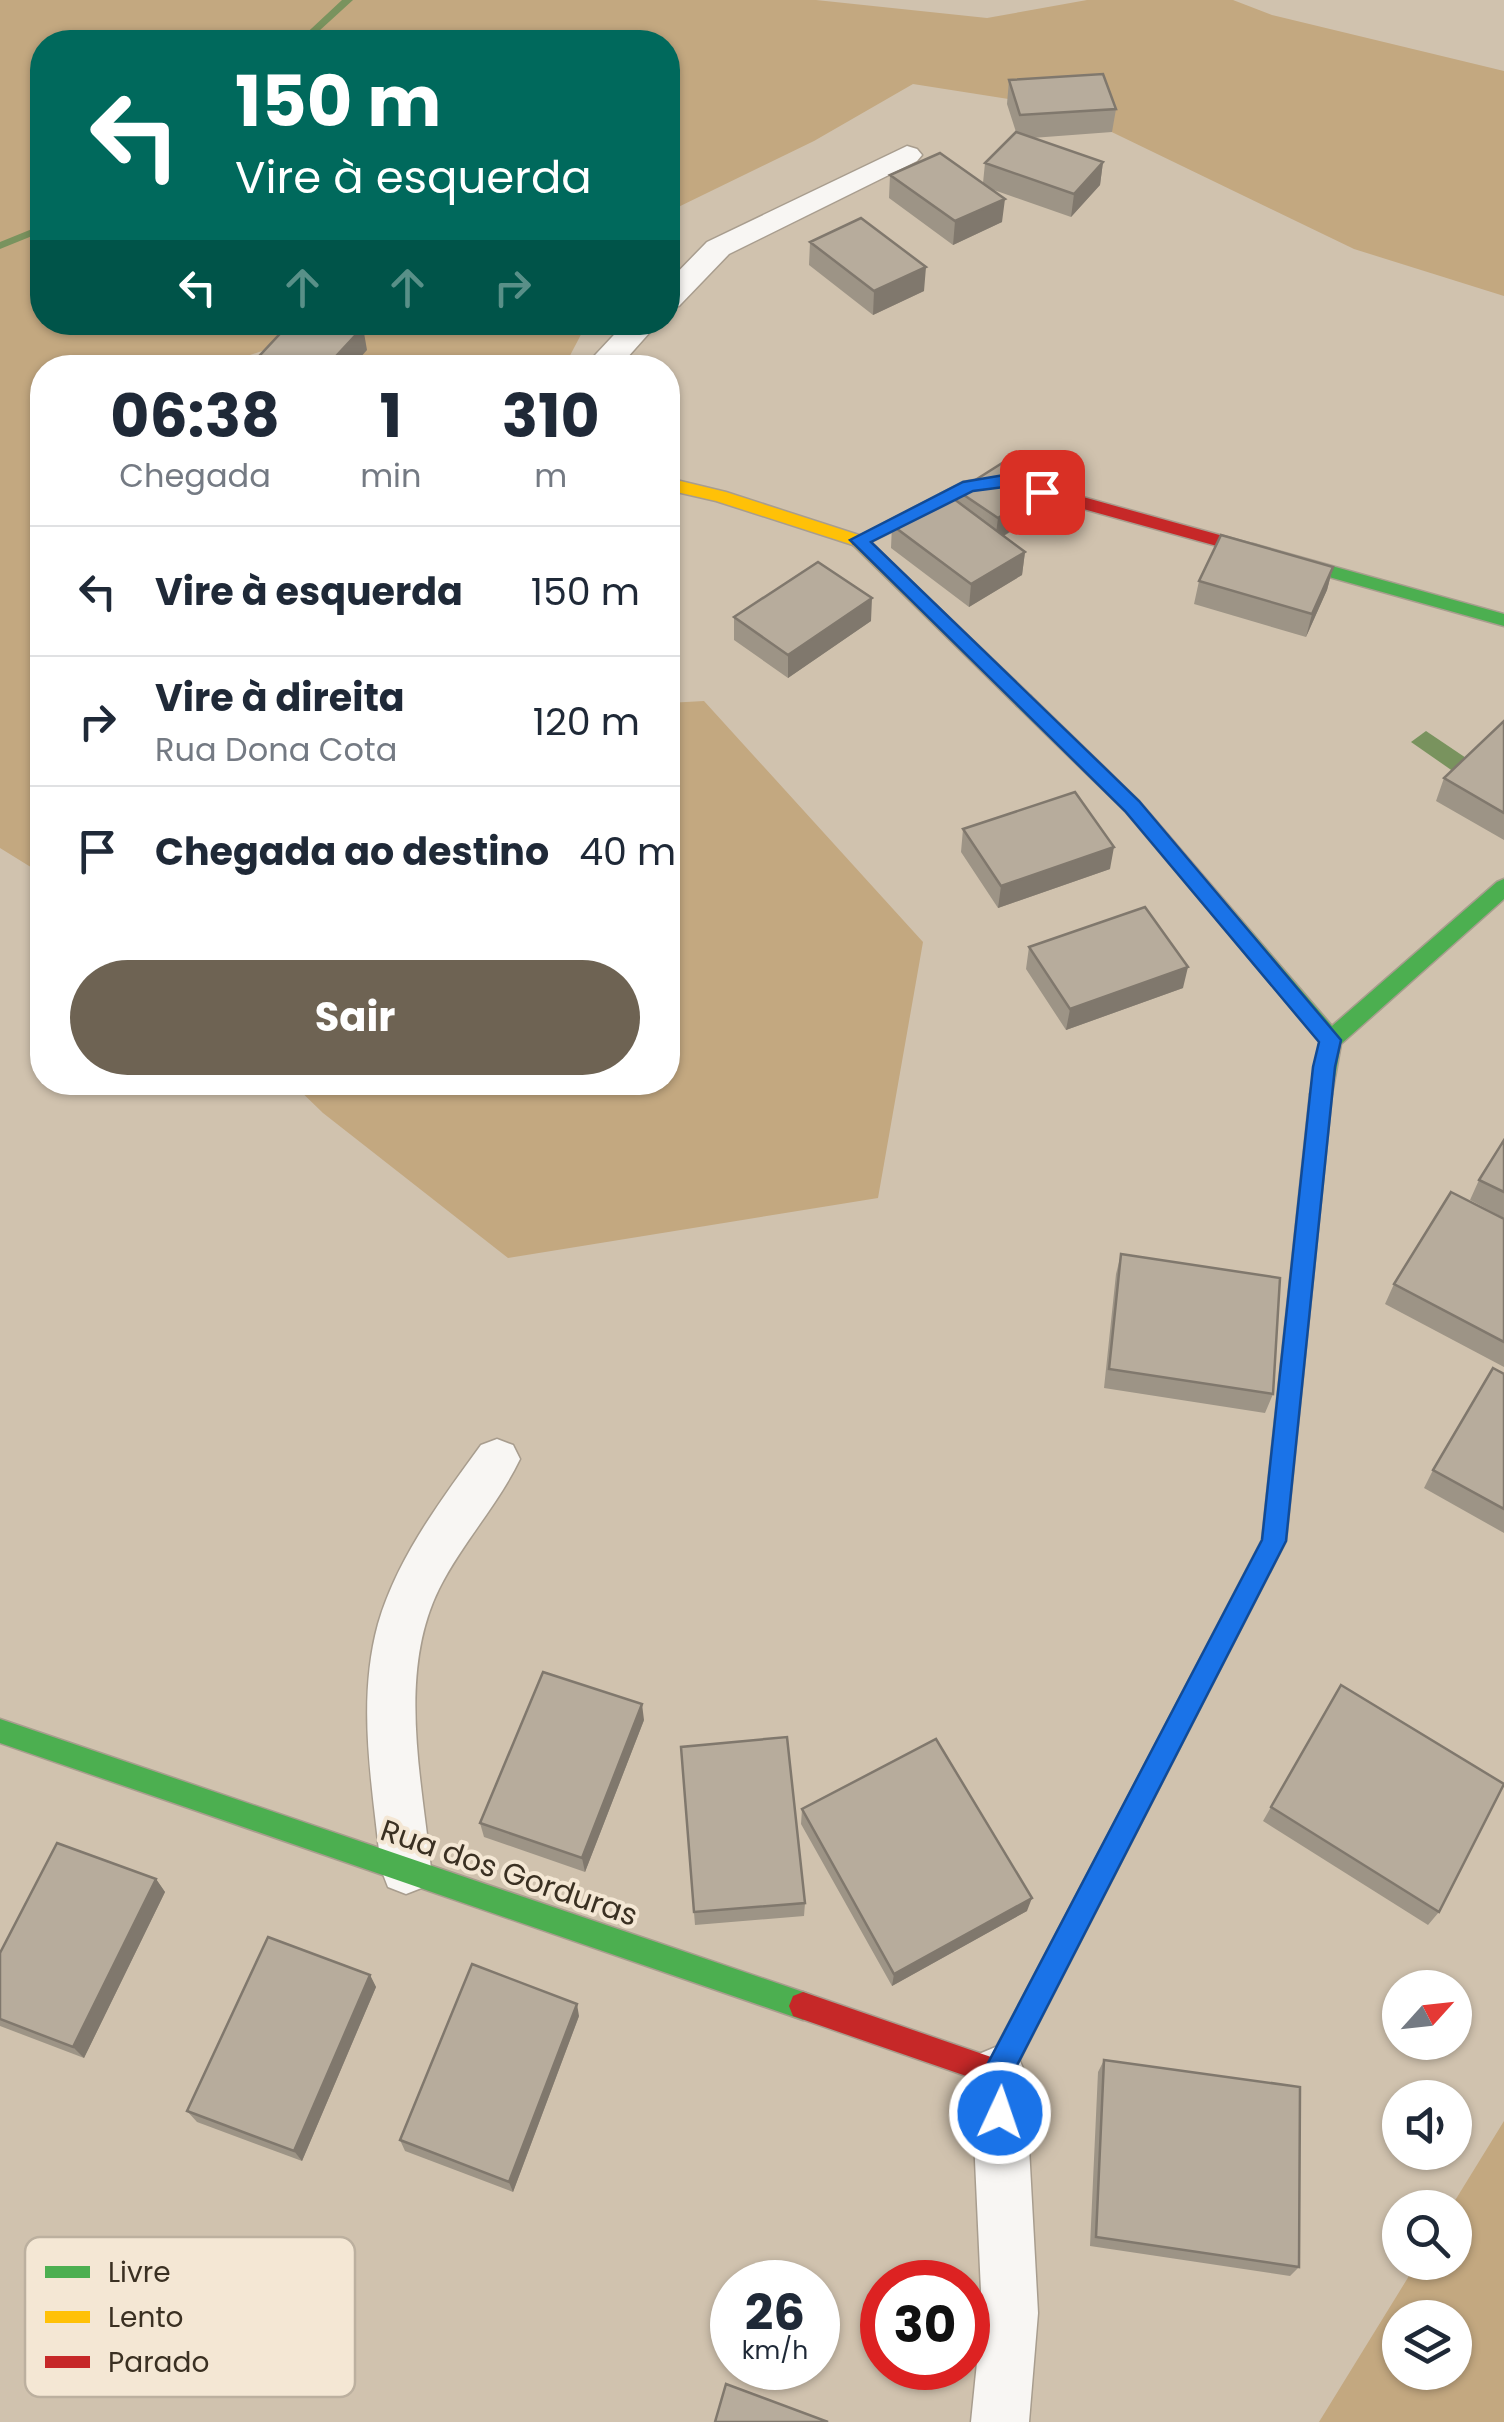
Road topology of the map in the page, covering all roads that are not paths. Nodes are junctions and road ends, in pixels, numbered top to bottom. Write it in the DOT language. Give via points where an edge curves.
graph roads {
  1 [pos="908,155"];
  2 [pos="680,287"];
  3 [pos="632,335"];
  4 [pos="612,355"];
  5 [pos="680,487"];
  6 [pos="859,540"];
  7 [pos="1504,620"];
  8 [pos="1504,888"];
  9 [pos="1330,1040"];
  10 [pos="498,1458"];
  11 [pos="0,1732"];
  12 [pos="406,1869"];
  13 [pos="998,2073"];
  14 [pos="1000,2422"];
  1 -- 2 [label="street" via="718,248"];
  3 -- 4 [label="street"];
  5 -- 6 [label="street"];
  6 -- 7 [label="street" via="969,486 1004,481"];
  6 -- 9 [label="street" via="1132,806"];
  8 -- 9 [label="street"];
  9 -- 13 [label="street" via="1274,1541"];
  10 -- 12 [label="street" via="443,1536 402,1624 391,1705"];
  11 -- 12 [label="street, Rua dos Gorduras"];
  12 -- 13 [label="street, Rua dos Gorduras"];
  13 -- 14 [label="street" via="1010,2312"];
}
